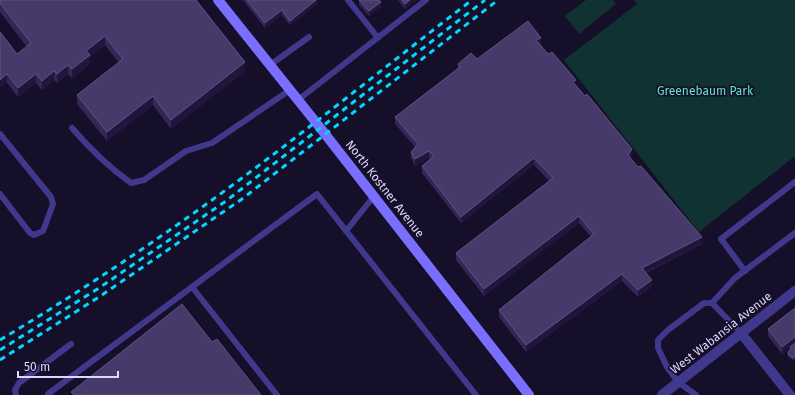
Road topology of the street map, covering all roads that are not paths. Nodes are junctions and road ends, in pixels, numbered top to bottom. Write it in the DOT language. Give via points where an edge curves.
graph roads {
  1 [pos="218,0"];
  2 [pos="348,0"];
  3 [pos="426,0"];
  4 [pos="309,37"];
  5 [pos="378,38"];
  6 [pos="270,66"];
  7 [pos="290,90"];
  8 [pos="298,100"];
  9 [pos="72,128"];
  10 [pos="0,134"];
  11 [pos="795,182"];
  12 [pos="0,194"];
  13 [pos="374,196"];
  14 [pos="346,231"];
  15 [pos="795,233"];
  16 [pos="745,271"];
  17 [pos="192,287"];
  18 [pos="795,291"];
  19 [pos="712,303"];
  20 [pos="741,333"];
  21 [pos="71,344"];
  22 [pos="678,382"];
  23 [pos="49,394"];
  24 [pos="525,394"];
  25 [pos="16,395"];
  26 [pos="277,395"];
  27 [pos="476,395"];
  28 [pos="662,395"];
  29 [pos="696,395"];
  30 [pos="790,395"];
  1 -- 6 [label="street, North Kostner Avenue"];
  2 -- 5 [label="lane"];
  3 -- 5 [label="lane"];
  4 -- 6 [label="lane"];
  5 -- 8 [label="lane"];
  6 -- 7 [label="street, North Kostner Avenue"];
  7 -- 8 [label="street, North Kostner Avenue"];
  7 -- 9 [label="lane" via="212,143 186,150 144,180 131,183 94,154"];
  8 -- 13 [label="street, North Kostner Avenue"];
  10 -- 12 [label="lane" via="51,197 53,204 44,231 34,235 30,233"];
  11 -- 16 [label="lane" via="721,239"];
  13 -- 14 [label="lane"];
  13 -- 24 [label="street, North Kostner Avenue"];
  14 -- 17 [label="lane" via="317,194"];
  14 -- 27 [label="lane"];
  15 -- 16 [label="lane"];
  16 -- 19 [label="lane"];
  17 -- 23 [label="lane"];
  17 -- 26 [label="lane"];
  18 -- 20 [label="street, West Wabansia Avenue"];
  19 -- 20 [label="lane"];
  19 -- 22 [label="lane" via="704,303 658,340 658,348 667,367"];
  20 -- 22 [label="street, West Wabansia Avenue"];
  20 -- 30 [label="street"];
  21 -- 25 [label="lane" via="19,383 15,390"];
  22 -- 28 [label="street, West Wabansia Avenue"];
  22 -- 29 [label="lane"];
}
